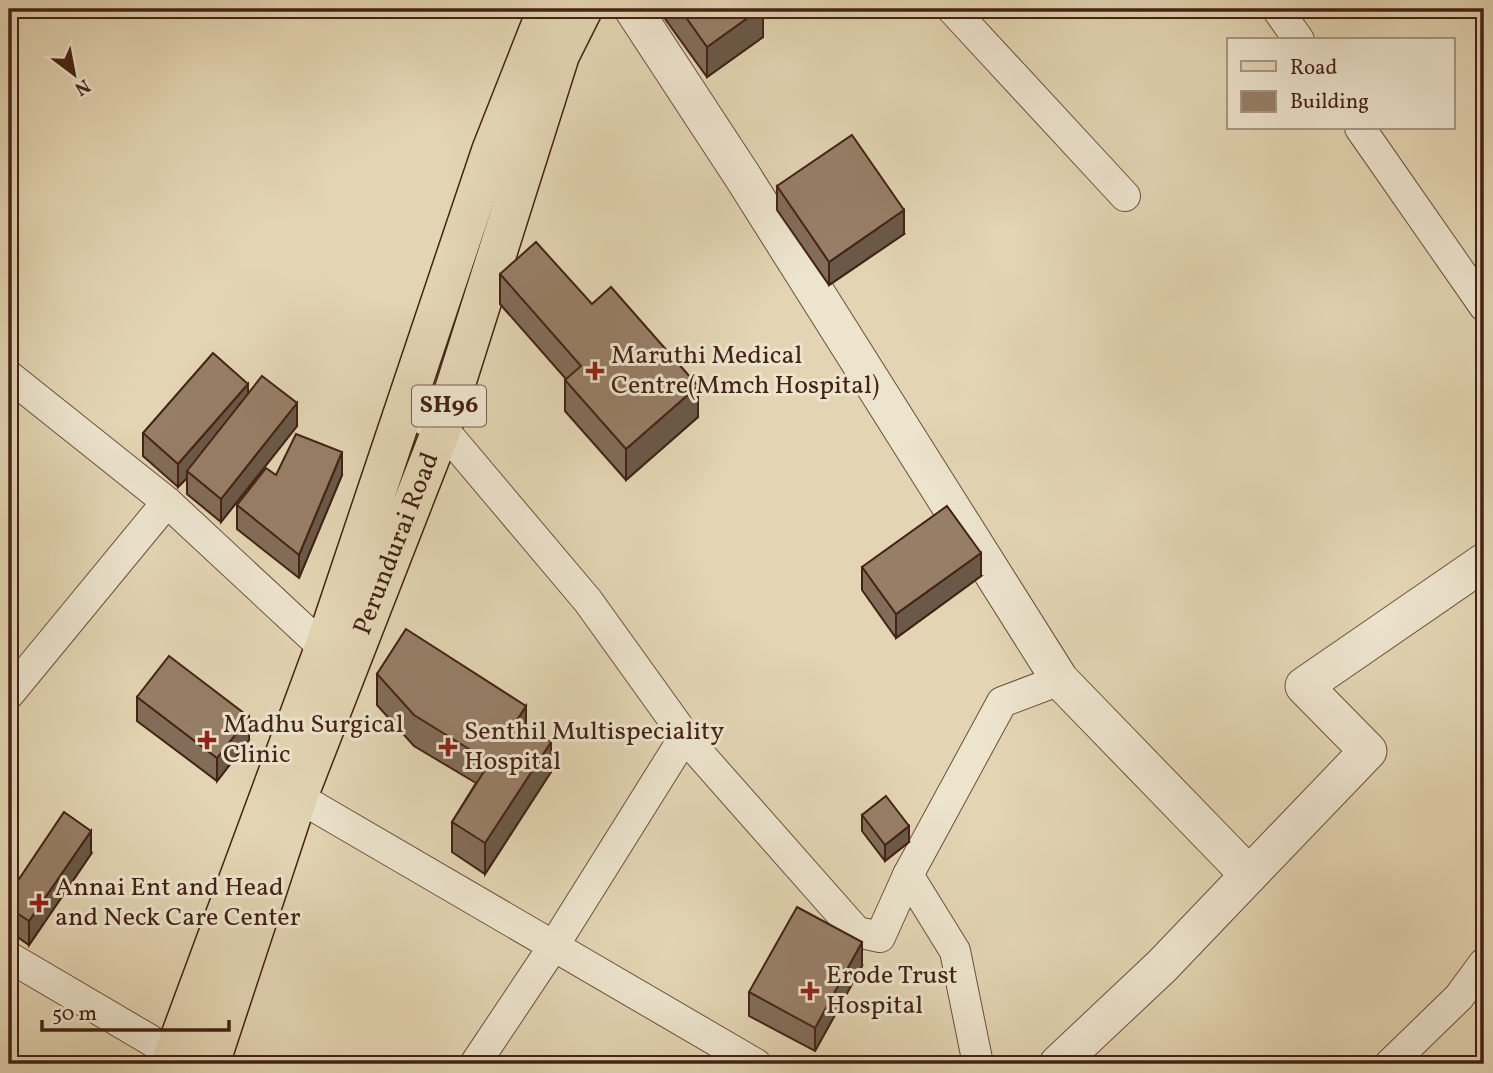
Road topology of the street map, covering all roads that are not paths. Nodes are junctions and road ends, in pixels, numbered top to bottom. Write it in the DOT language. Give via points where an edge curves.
graph roads {
  1 [pos="547,9"];
  2 [pos="583,9"];
  3 [pos="633,9"];
  4 [pos="952,9"];
  5 [pos="1277,9"];
  6 [pos="1298,38"];
  7 [pos="1361,130"];
  8 [pos="1125,196"];
  9 [pos="1484,306"];
  10 [pos="9,376"];
  11 [pos="404,410"];
  12 [pos="442,428"];
  13 [pos="167,502"];
  14 [pos="1484,562"];
  15 [pos="324,648"];
  16 [pos="1060,680"];
  17 [pos="9,694"];
  18 [pos="685,736"];
  19 [pos="298,797"];
  20 [pos="908,875"];
  21 [pos="1249,875"];
  22 [pos="553,947"];
  23 [pos="9,957"];
  24 [pos="1484,963"];
  25 [pos="185,1061"];
  26 [pos="475,1064"];
  27 [pos="756,1064"];
  28 [pos="978,1064"];
  29 [pos="1058,1064"];
  30 [pos="1390,1064"];
  1 -- 11 [label="main road" via="491,151"];
  2 -- 12 [label="main road, Perundurai Road / SH96" via="561,55"];
  3 -- 16 [label="street"];
  4 -- 8 [label="street"];
  5 -- 6 [label="street"];
  7 -- 9 [label="street"];
  10 -- 13 [label="street"];
  11 -- 12 [label="street"];
  11 -- 15 [label="main road"];
  12 -- 18 [label="street" via="588,601"];
  12 -- 19 [label="main road, Perundurai Road / SH96"];
  13 -- 15 [label="street"];
  13 -- 17 [label="street"];
  14 -- 21 [label="street" via="1304,686 1368,751"];
  15 -- 25 [label="main road"];
  16 -- 20 [label="street" via="1002,702"];
  16 -- 21 [label="street"];
  18 -- 20 [label="street" via="857,932 880,937"];
  18 -- 22 [label="street"];
  19 -- 22 [label="street"];
  19 -- 25 [label="main road, Perundurai Road"];
  20 -- 28 [label="street" via="954,951"];
  21 -- 29 [label="street"];
  22 -- 26 [label="street"];
  22 -- 27 [label="street"];
  23 -- 25 [label="street"];
  24 -- 30 [label="street" via="1460,996"];
}
